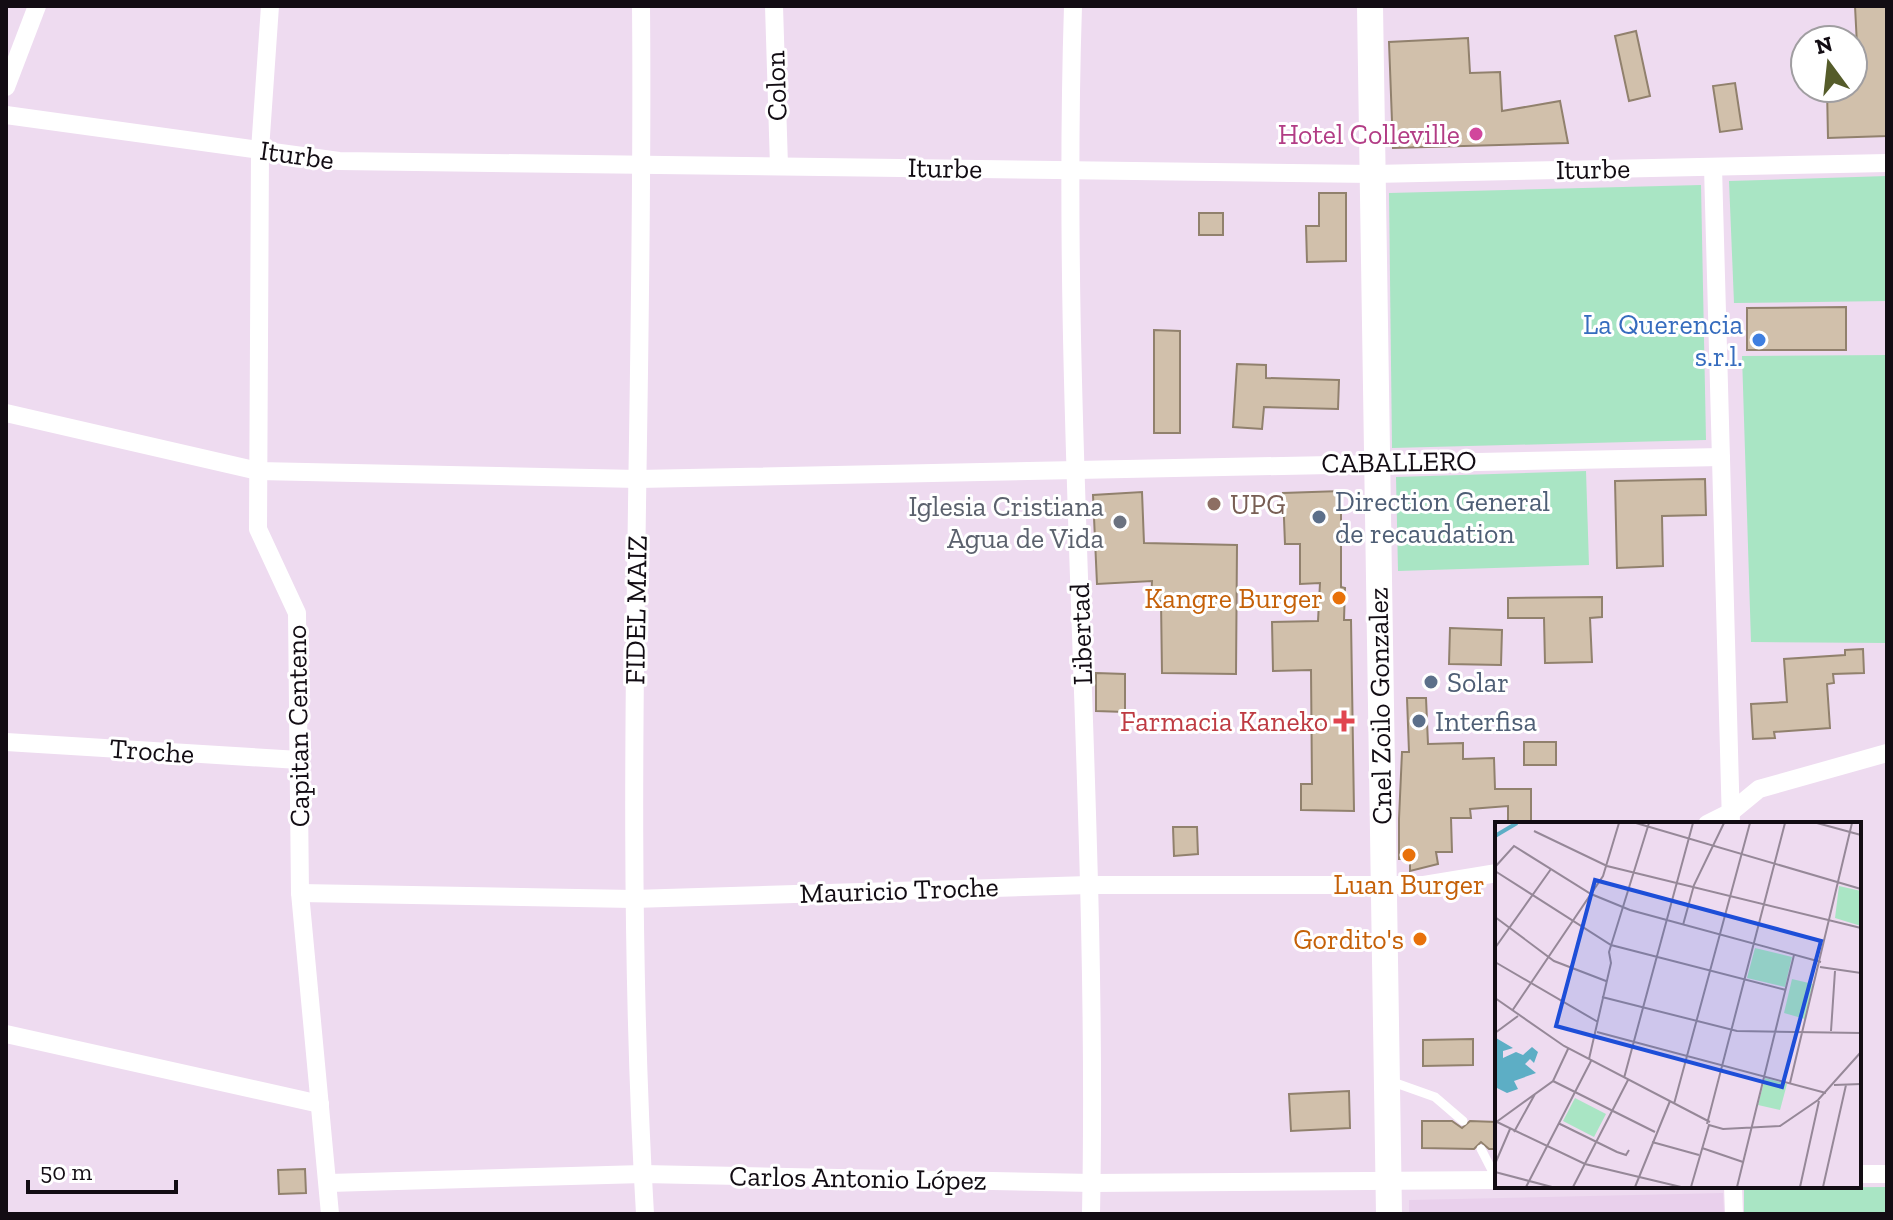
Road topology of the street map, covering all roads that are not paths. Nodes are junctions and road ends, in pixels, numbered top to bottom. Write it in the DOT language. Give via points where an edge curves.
graph roads {
  1 [pos="37,6"];
  2 [pos="270,6"];
  3 [pos="641,6"];
  4 [pos="774,6"];
  5 [pos="1073,6"];
  6 [pos="1370,6"];
  7 [pos="6,87"];
  8 [pos="6,115"];
  9 [pos="260,150"];
  10 [pos="1887,163"];
  11 [pos="643,164"];
  12 [pos="779,166"];
  13 [pos="1713,167"];
  14 [pos="1068,169"];
  15 [pos="1373,174"];
  16 [pos="6,413"];
  17 [pos="1721,457"];
  18 [pos="1375,463"];
  19 [pos="1078,470"];
  20 [pos="258,471"];
  21 [pos="638,479"];
  22 [pos="6,742"];
  23 [pos="1887,753"];
  24 [pos="299,760"];
  25 [pos="1731,818"];
  26 [pos="1495,873"];
  27 [pos="1089,885"];
  28 [pos="1384,886"];
  29 [pos="300,893"];
  30 [pos="633,899"];
  31 [pos="6,1034"];
  32 [pos="1387,1080"];
  33 [pos="320,1104"];
  34 [pos="1463,1121"];
  35 [pos="1481,1149"];
  36 [pos="643,1174"];
  37 [pos="1861,1174"];
  38 [pos="1887,1174"];
  39 [pos="1495,1176"];
  40 [pos="1495,1180"];
  41 [pos="1388,1181"];
  42 [pos="329,1183"];
  43 [pos="1092,1183"];
  44 [pos="1733,1188"];
  45 [pos="330,1214"];
  46 [pos="645,1214"];
  47 [pos="1091,1214"];
  48 [pos="1389,1214"];
  49 [pos="1734,1214"];
  1 -- 7 [label="street"];
  2 -- 9 [label="street, Capitan Centeno"];
  3 -- 11 [label="street, FIDEL MAIZ"];
  4 -- 12 [label="street, Colon"];
  5 -- 14 [label="street, Libertad"];
  6 -- 15 [label="main road, Cnel Zoilo Gonzalez"];
  8 -- 9 [label="street, Iturbe"];
  9 -- 11 [label="street, Iturbe" via="339,161"];
  9 -- 20 [label="street, Capitan Centeno"];
  10 -- 13 [label="street, Iturbe"];
  11 -- 12 [label="street, Iturbe"];
  11 -- 21 [label="street, FIDEL MAIZ"];
  12 -- 14 [label="street, Iturbe"];
  13 -- 15 [label="street, Iturbe"];
  13 -- 17 [label="street"];
  14 -- 15 [label="street, Iturbe"];
  14 -- 19 [label="street, Libertad"];
  15 -- 18 [label="main road, Cnel Zoilo Gonzalez"];
  16 -- 20 [label="street, CABALLERO"];
  17 -- 18 [label="street, CABALLERO"];
  17 -- 25 [label="street"];
  18 -- 19 [label="street, CABALLERO"];
  18 -- 28 [label="main road, Cnel Zoilo Gonzalez"];
  19 -- 21 [label="street, CABALLERO"];
  19 -- 27 [label="street, Libertad"];
  20 -- 21 [label="street, CABALLERO"];
  20 -- 24 [label="street, Capitan Centeno" via="258,529 297,613"];
  21 -- 30 [label="street, FIDEL MAIZ"];
  22 -- 24 [label="street, Troche"];
  23 -- 25 [label="street" via="1759,789"];
  24 -- 29 [label="street, Capitan Centeno"];
  26 -- 28 [label="street, Mauricio Troche"];
  27 -- 28 [label="street, Mauricio Troche"];
  27 -- 30 [label="street, Mauricio Troche"];
  27 -- 43 [label="street, Libertad"];
  28 -- 32 [label="main road, Cnel Zoilo Gonzalez"];
  29 -- 30 [label="street, Mauricio Troche"];
  29 -- 33 [label="street, Capitan Centeno"];
  30 -- 36 [label="street, FIDEL MAIZ"];
  31 -- 33 [label="street"];
  32 -- 34 [label="lane" via="1435,1097"];
  32 -- 41 [label="main road, Cnel Zoilo Gonzalez"];
  33 -- 42 [label="street, Capitan Centeno"];
  35 -- 39 [label="lane"];
  36 -- 42 [label="street, Carlos Antonio López"];
  36 -- 43 [label="street, Carlos Antonio López"];
  36 -- 46 [label="street, FIDEL MAIZ"];
  37 -- 38 [label="street"];
  40 -- 41 [label="street, Carlos Antonio López"];
  41 -- 43 [label="street, Carlos Antonio López"];
  41 -- 48 [label="main road, Cnel Zoilo Gonzalez"];
  42 -- 45 [label="street, Capitan Centeno"];
  43 -- 47 [label="street, Libertad"];
  44 -- 49 [label="street"];
}
